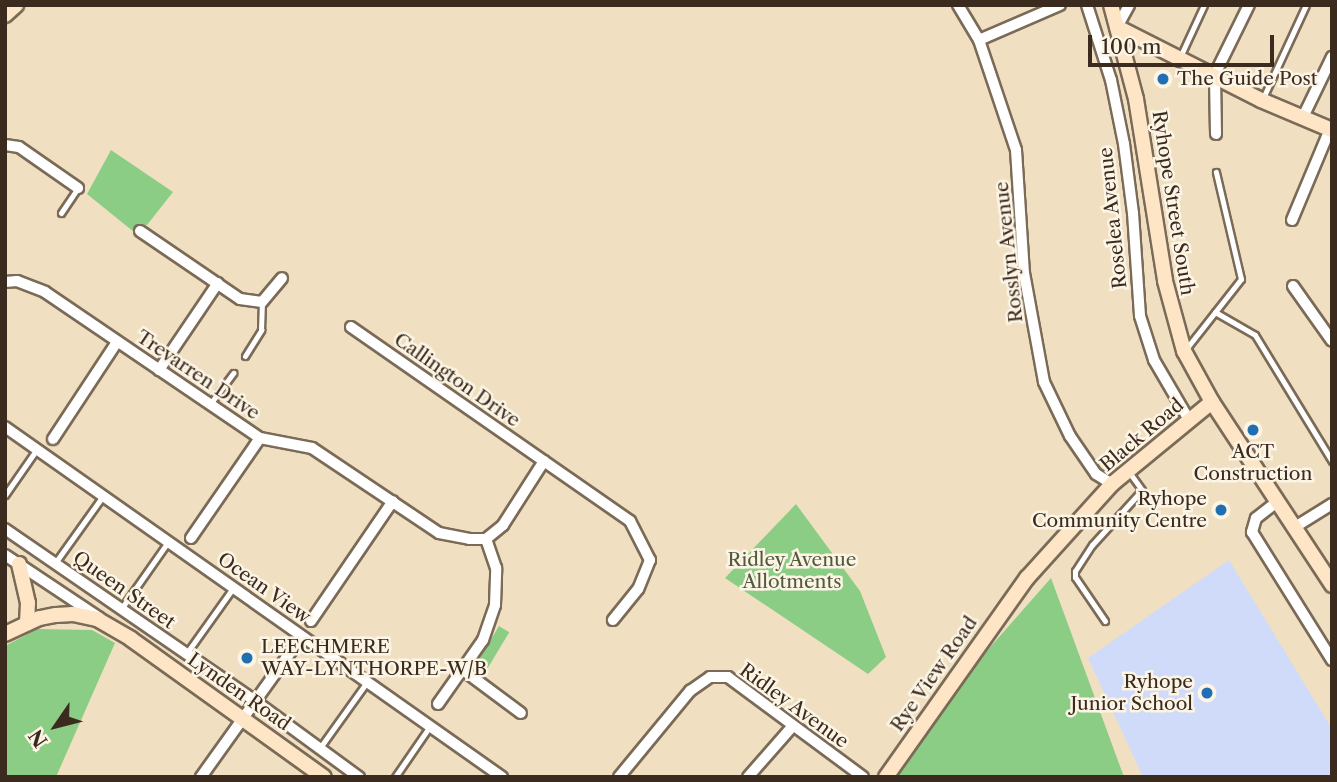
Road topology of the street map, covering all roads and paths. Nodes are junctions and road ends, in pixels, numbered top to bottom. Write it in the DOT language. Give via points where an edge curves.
graph roads {
  1 [pos="16,5"];
  2 [pos="958,5"];
  3 [pos="1059,5"];
  4 [pos="1087,5"];
  5 [pos="1111,5"];
  6 [pos="1129,5"];
  7 [pos="1204,5"];
  8 [pos="1249,5"];
  9 [pos="1306,5"];
  10 [pos="5,15"];
  11 [pos="1117,27"];
  12 [pos="979,40"];
  13 [pos="1180,57"];
  14 [pos="1332,57"];
  15 [pos="1215,74"];
  16 [pos="1261,100"];
  17 [pos="1303,117"];
  18 [pos="1331,129"];
  19 [pos="1216,134"];
  20 [pos="5,145"];
  21 [pos="1216,172"];
  22 [pos="78,188"];
  23 [pos="61,214"];
  24 [pos="1292,220"];
  25 [pos="140,231"];
  26 [pos="282,278"];
  27 [pos="5,282"];
  28 [pos="218,283"];
  29 [pos="1293,286"];
  30 [pos="262,302"];
  31 [pos="1215,312"];
  32 [pos="351,327"];
  33 [pos="1332,341"];
  34 [pos="117,342"];
  35 [pos="1184,351"];
  36 [pos="245,356"];
  37 [pos="159,370"];
  38 [pos="233,373"];
  39 [pos="1212,402"];
  40 [pos="210,404"];
  41 [pos="1189,420"];
  42 [pos="5,427"];
  43 [pos="260,438"];
  44 [pos="53,439"];
  45 [pos="37,449"];
  46 [pos="544,461"];
  47 [pos="1332,461"];
  48 [pos="1128,471"];
  49 [pos="1112,484"];
  50 [pos="5,495"];
  51 [pos="103,496"];
  52 [pos="393,500"];
  53 [pos="1278,501"];
  54 [pos="1332,504"];
  55 [pos="1295,527"];
  56 [pos="5,529"];
  57 [pos="191,538"];
  58 [pos="486,539"];
  59 [pos="168,542"];
  60 [pos="5,555"];
  61 [pos="55,563"];
  62 [pos="19,564"];
  63 [pos="1332,585"];
  64 [pos="233,588"];
  65 [pos="1015,593"];
  66 [pos="121,609"];
  67 [pos="613,620"];
  68 [pos="311,621"];
  69 [pos="1105,621"];
  70 [pos="27,623"];
  71 [pos="5,634"];
  72 [pos="302,636"];
  73 [pos="131,639"];
  74 [pos="186,654"];
  75 [pos="1332,660"];
  76 [pos="463,670"];
  77 [pos="367,682"];
  78 [pos="256,701"];
  79 [pos="438,704"];
  80 [pos="521,713"];
  81 [pos="243,718"];
  82 [pos="430,726"];
  83 [pos="792,727"];
  84 [pos="319,749"];
  85 [pos="497,775"];
  86 [pos="201,777"];
  87 [pos="324,777"];
  88 [pos="359,777"];
  89 [pos="395,777"];
  90 [pos="619,777"];
  91 [pos="748,777"];
  92 [pos="863,777"];
  93 [pos="886,777"];
  1 -- 10 [label="street"];
  2 -- 12 [label="street, Rosslyn Avenue"];
  3 -- 12 [label="street"];
  4 -- 41 [label="street, Roselea Avenue" via="1111,80 1124,144 1140,316 1154,360"];
  5 -- 11 [label="street, Ryhope Street South"];
  6 -- 11 [label="street"];
  7 -- 13 [label="lane"];
  8 -- 15 [label="street"];
  9 -- 16 [label="lane"];
  11 -- 13 [label="street"];
  11 -- 35 [label="street, Ryhope Street South" via="1136,99 1167,293"];
  12 -- 49 [label="street, Rosslyn Avenue" via="1016,150 1024,273 1044,382 1070,436 1096,474"];
  13 -- 15 [label="street"];
  14 -- 17 [label="street"];
  15 -- 16 [label="street"];
  15 -- 19 [label="street"];
  16 -- 17 [label="street"];
  17 -- 18 [label="street"];
  18 -- 24 [label="street"];
  20 -- 22 [label="street" via="19,146"];
  21 -- 31 [label="lane" via="1241,278"];
  22 -- 23 [label="lane"];
  25 -- 28 [label="street"];
  26 -- 30 [label="street"];
  27 -- 34 [label="street, Trevarren Drive" via="17,281 45,292"];
  28 -- 30 [label="street" via="240,299"];
  28 -- 37 [label="street"];
  29 -- 33 [label="street"];
  30 -- 36 [label="lane" via="261,330"];
  31 -- 35 [label="lane"];
  31 -- 47 [label="lane" via="1255,335"];
  32 -- 46 [label="street, Callington Drive"];
  34 -- 37 [label="street, Trevarren Drive"];
  34 -- 44 [label="street"];
  35 -- 39 [label="street, Ryhope Street South"];
  37 -- 40 [label="street, Trevarren Drive"];
  38 -- 40 [label="lane"];
  39 -- 41 [label="street, Black Road"];
  39 -- 53 [label="street, Ryhope Street South"];
  40 -- 43 [label="street, Trevarren Drive"];
  41 -- 48 [label="street, Black Road"];
  42 -- 45 [label="street, Ocean View"];
  43 -- 52 [label="street, Trevarren Drive" via="312,448"];
  43 -- 57 [label="street"];
  45 -- 50 [label="lane"];
  45 -- 51 [label="street, Ocean View"];
  46 -- 58 [label="street" via="503,525"];
  46 -- 67 [label="street, Callington Drive" via="630,521 650,560 638,589"];
  48 -- 49 [label="street, Black Road"];
  48 -- 69 [label="lane" via="1142,490 1092,545 1075,572"];
  49 -- 65 [label="street, Black Road"];
  51 -- 59 [label="street, Ocean View"];
  51 -- 61 [label="lane"];
  52 -- 58 [label="street, Trevarren Drive" via="439,533"];
  52 -- 68 [label="street"];
  53 -- 55 [label="street, Ryhope Street South"];
  53 -- 75 [label="street" via="1256,518 1252,532"];
  54 -- 55 [label="street"];
  55 -- 63 [label="street, Ryhope Street South"];
  56 -- 61 [label="street, Queen Street"];
  58 -- 76 [label="street" via="496,568 495,604 483,640"];
  59 -- 64 [label="street, Ocean View"];
  59 -- 66 [label="lane"];
  60 -- 62 [label="street"];
  61 -- 66 [label="street, Queen Street"];
  62 -- 70 [label="street" via="28,603"];
  62 -- 73 [label="street"];
  64 -- 72 [label="street, Ocean View"];
  64 -- 74 [label="lane"];
  65 -- 93 [label="street, Rye View Road"];
  66 -- 74 [label="street, Queen Street"];
  70 -- 71 [label="street, Lynden Road"];
  70 -- 73 [label="street, Lynden Road" via="73,614 97,619"];
  72 -- 77 [label="street, Ocean View"];
  72 -- 78 [label="street"];
  73 -- 81 [label="street, Lynden Road"];
  74 -- 78 [label="street, Queen Street"];
  76 -- 79 [label="street"];
  76 -- 80 [label="street"];
  77 -- 82 [label="street, Ocean View"];
  77 -- 84 [label="lane"];
  78 -- 81 [label="street"];
  78 -- 84 [label="street, Queen Street"];
  81 -- 86 [label="street"];
  81 -- 87 [label="street, Lynden Road"];
  82 -- 85 [label="street, Ocean View"];
  82 -- 89 [label="lane"];
  83 -- 90 [label="street, Ridley Avenue" via="728,677 710,677 690,691"];
  83 -- 91 [label="street"];
  83 -- 92 [label="street, Ridley Avenue"];
  84 -- 88 [label="street, Queen Street"];
}
